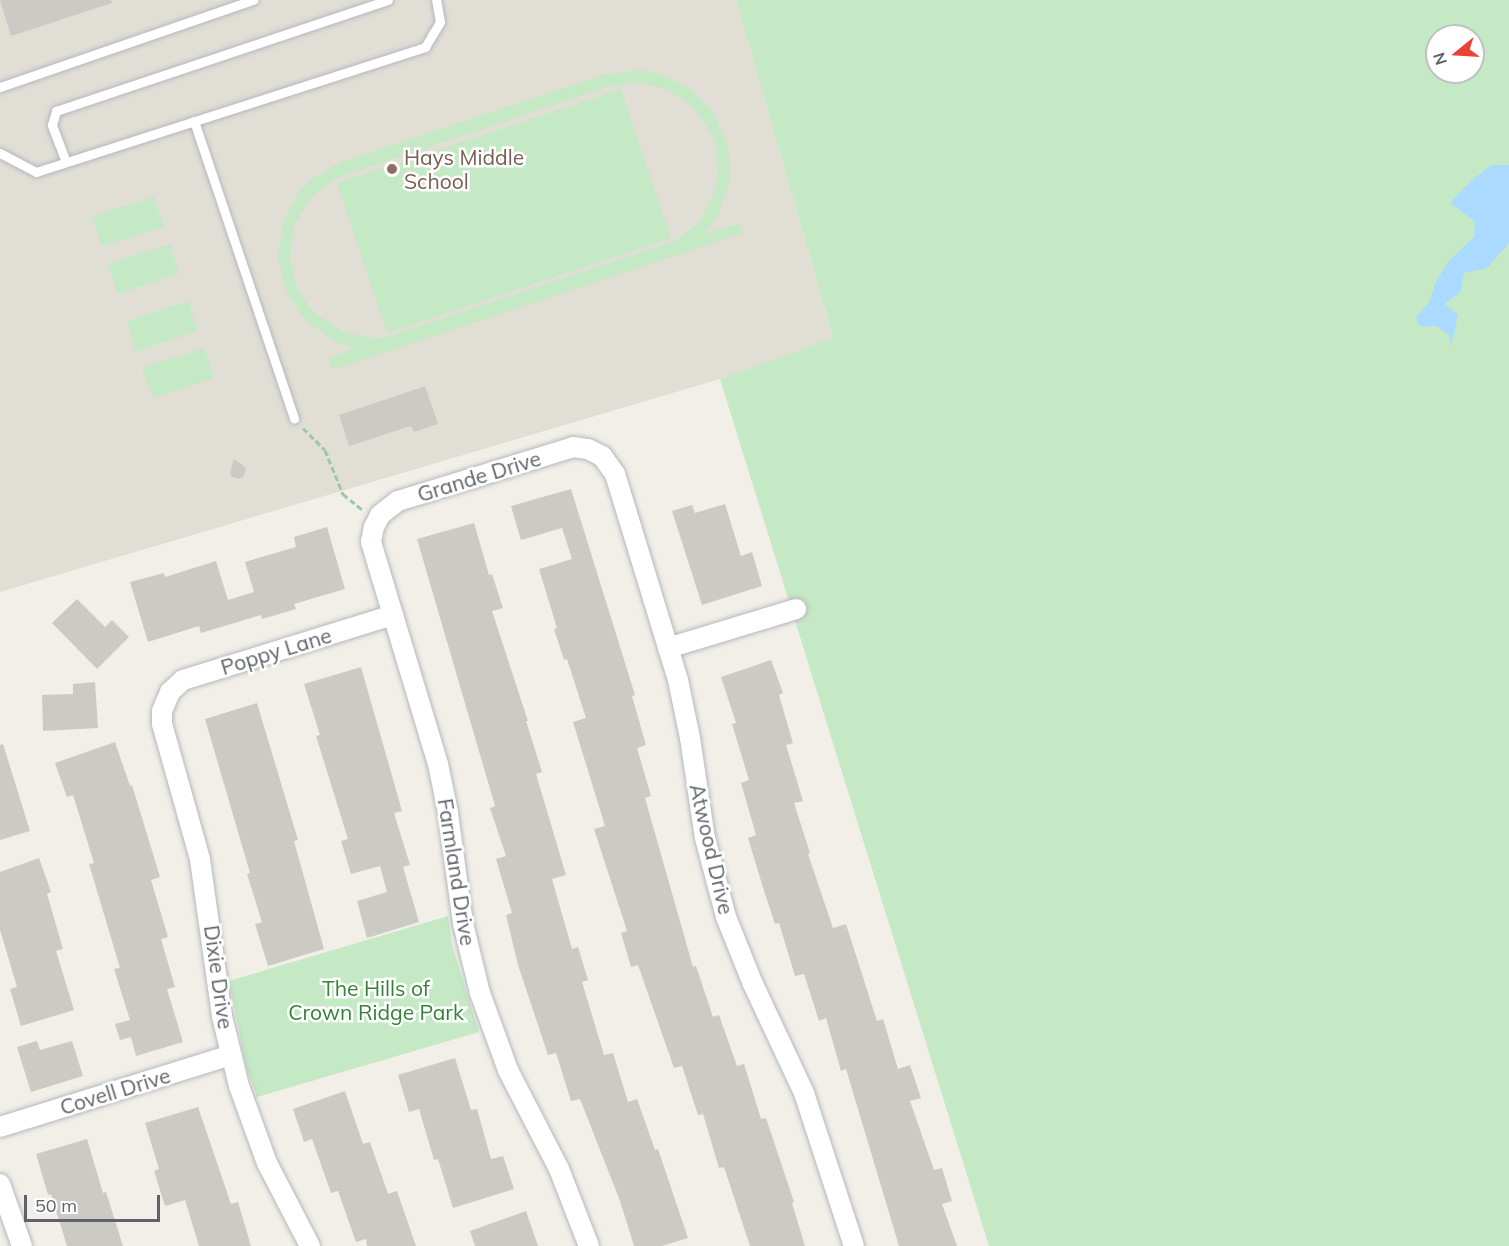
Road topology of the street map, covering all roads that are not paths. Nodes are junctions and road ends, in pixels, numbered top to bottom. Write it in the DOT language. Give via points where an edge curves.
graph roads {
  1 [pos="253,0"];
  2 [pos="388,0"];
  3 [pos="436,0"];
  4 [pos="1,90"];
  5 [pos="194,121"];
  6 [pos="0,153"];
  7 [pos="66,162"];
  8 [pos="294,419"];
  9 [pos="591,450"];
  10 [pos="375,522"];
  11 [pos="796,609"];
  12 [pos="393,615"];
  13 [pos="668,648"];
  14 [pos="166,699"];
  15 [pos="231,1055"];
  16 [pos="0,1127"];
  17 [pos="0,1184"];
  18 [pos="22,1246"];
  19 [pos="310,1246"];
  20 [pos="589,1246"];
  21 [pos="854,1246"];
  1 -- 4 [label="lane"];
  2 -- 7 [label="lane" via="56,111 52,125"];
  3 -- 5 [label="lane" via="440,22 425,47"];
  5 -- 7 [label="lane"];
  5 -- 8 [label="lane"];
  6 -- 7 [label="lane" via="36,172"];
  9 -- 10 [label="street, Grande Drive" via="566,449 398,501"];
  9 -- 13 [label="street, Atwood Drive" via="615,474"];
  10 -- 12 [label="street, Farmland Drive" via="372,547"];
  11 -- 13 [label="street"];
  12 -- 14 [label="street, Poppy Lane" via="190,678 177,685"];
  12 -- 20 [label="street, Farmland Drive" via="440,774 463,923 480,993 508,1070 559,1169"];
  13 -- 21 [label="street, Atwood Drive" via="690,738 705,838 726,917 804,1093"];
  14 -- 15 [label="street, Dixie Drive" via="162,724 201,859"];
  15 -- 16 [label="street, Covell Drive"];
  15 -- 19 [label="street, Dixie Drive" via="267,1163"];
  17 -- 18 [label="street"];
}
